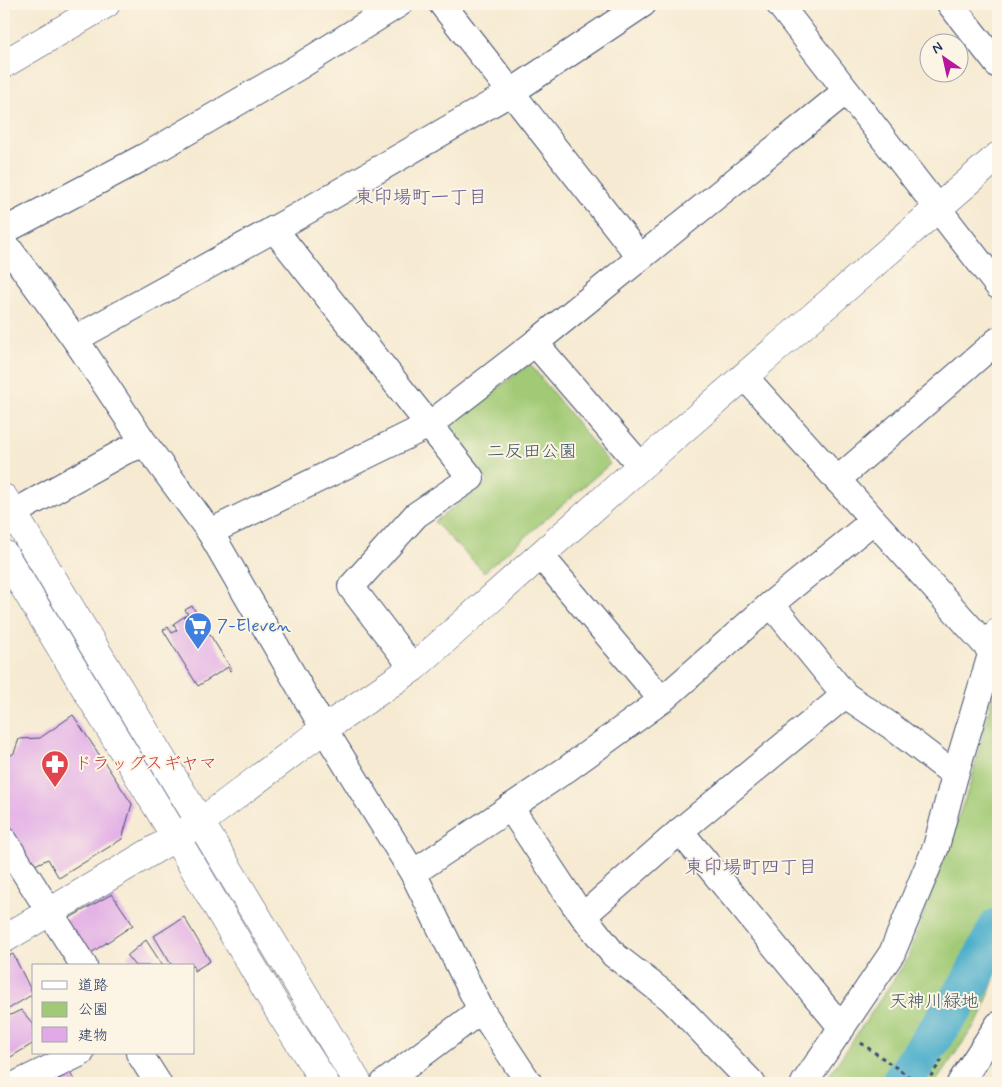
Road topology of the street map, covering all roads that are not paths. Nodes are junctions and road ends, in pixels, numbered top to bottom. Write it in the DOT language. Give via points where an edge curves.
graph roads {
  1 [pos="106,4"];
  2 [pos="399,4"];
  3 [pos="442,4"];
  4 [pos="644,4"];
  5 [pos="779,4"];
  6 [pos="950,4"];
  7 [pos="4,64"];
  8 [pos="998,65"];
  9 [pos="846,91"];
  10 [pos="510,93"];
  11 [pos="998,156"];
  12 [pos="938,207"];
  13 [pos="274,229"];
  14 [pos="4,231"];
  15 [pos="4,242"];
  16 [pos="640,257"];
  17 [pos="998,286"];
  18 [pos="75,339"];
  19 [pos="998,340"];
  20 [pos="535,343"];
  21 [pos="744,376"];
  22 [pos="429,425"];
  23 [pos="145,444"];
  24 [pos="641,466"];
  25 [pos="837,480"];
  26 [pos="8,505"];
  27 [pos="873,521"];
  28 [pos="210,532"];
  29 [pos="4,554"];
  30 [pos="541,556"];
  31 [pos="771,604"];
  32 [pos="995,642"];
  33 [pos="413,668"];
  34 [pos="845,695"];
  35 [pos="662,700"];
  36 [pos="324,729"];
  37 [pos="955,775"];
  38 [pos="510,807"];
  39 [pos="201,822"];
  40 [pos="680,831"];
  41 [pos="176,838"];
  42 [pos="4,840"];
  43 [pos="413,873"];
  44 [pos="50,912"];
  45 [pos="582,916"];
  46 [pos="4,939"];
  47 [pos="83,964"];
  48 [pos="481,1010"];
  49 [pos="998,1025"];
  50 [pos="851,1035"];
  51 [pos="79,1054"];
  52 [pos="140,1054"];
  53 [pos="19,1083"];
  54 [pos="158,1083"];
  55 [pos="325,1083"];
  56 [pos="358,1083"];
  57 [pos="384,1083"];
  58 [pos="529,1083"];
  59 [pos="752,1083"];
  60 [pos="804,1083"];
  61 [pos="960,1083"];
  1 -- 7 [label="street"];
  2 -- 14 [label="street" via="144,157"];
  3 -- 10 [label="street"];
  4 -- 10 [label="street"];
  5 -- 9 [label="street"];
  6 -- 8 [label="street"];
  9 -- 12 [label="street"];
  9 -- 16 [label="street"];
  10 -- 13 [label="street"];
  10 -- 16 [label="street"];
  11 -- 12 [label="street"];
  12 -- 17 [label="street"];
  12 -- 21 [label="street"];
  13 -- 18 [label="street"];
  13 -- 22 [label="street"];
  15 -- 18 [label="street"];
  16 -- 20 [label="street"];
  18 -- 23 [label="street"];
  19 -- 25 [label="street"];
  20 -- 22 [label="street"];
  20 -- 24 [label="street"];
  21 -- 24 [label="street"];
  21 -- 25 [label="street"];
  22 -- 28 [label="street"];
  22 -- 33 [label="street" via="472,478 416,515 351,587"];
  23 -- 26 [label="street"];
  23 -- 28 [label="street"];
  24 -- 30 [label="street"];
  25 -- 27 [label="street"];
  26 -- 39 [label="street"];
  27 -- 31 [label="street"];
  27 -- 32 [label="street"];
  28 -- 36 [label="street"];
  29 -- 41 [label="street"];
  30 -- 33 [label="street"];
  30 -- 35 [label="street"];
  31 -- 34 [label="street"];
  31 -- 35 [label="street"];
  32 -- 37 [label="street"];
  33 -- 36 [label="street"];
  34 -- 37 [label="street"];
  34 -- 40 [label="street"];
  35 -- 38 [label="street"];
  36 -- 39 [label="street"];
  36 -- 43 [label="street"];
  37 -- 50 [label="street" via="936,847 892,953"];
  38 -- 43 [label="street"];
  38 -- 45 [label="street"];
  39 -- 41 [label="street"];
  39 -- 56 [label="street"];
  40 -- 45 [label="street"];
  40 -- 50 [label="street"];
  41 -- 44 [label="street"];
  41 -- 55 [label="street"];
  42 -- 44 [label="street"];
  43 -- 48 [label="street"];
  44 -- 46 [label="street"];
  44 -- 47 [label="street"];
  45 -- 59 [label="street" via="614,955 672,999"];
  48 -- 57 [label="street"];
  48 -- 58 [label="street"];
  49 -- 61 [label="street"];
  50 -- 60 [label="street"];
  51 -- 53 [label="street"];
  52 -- 54 [label="street"];
}
